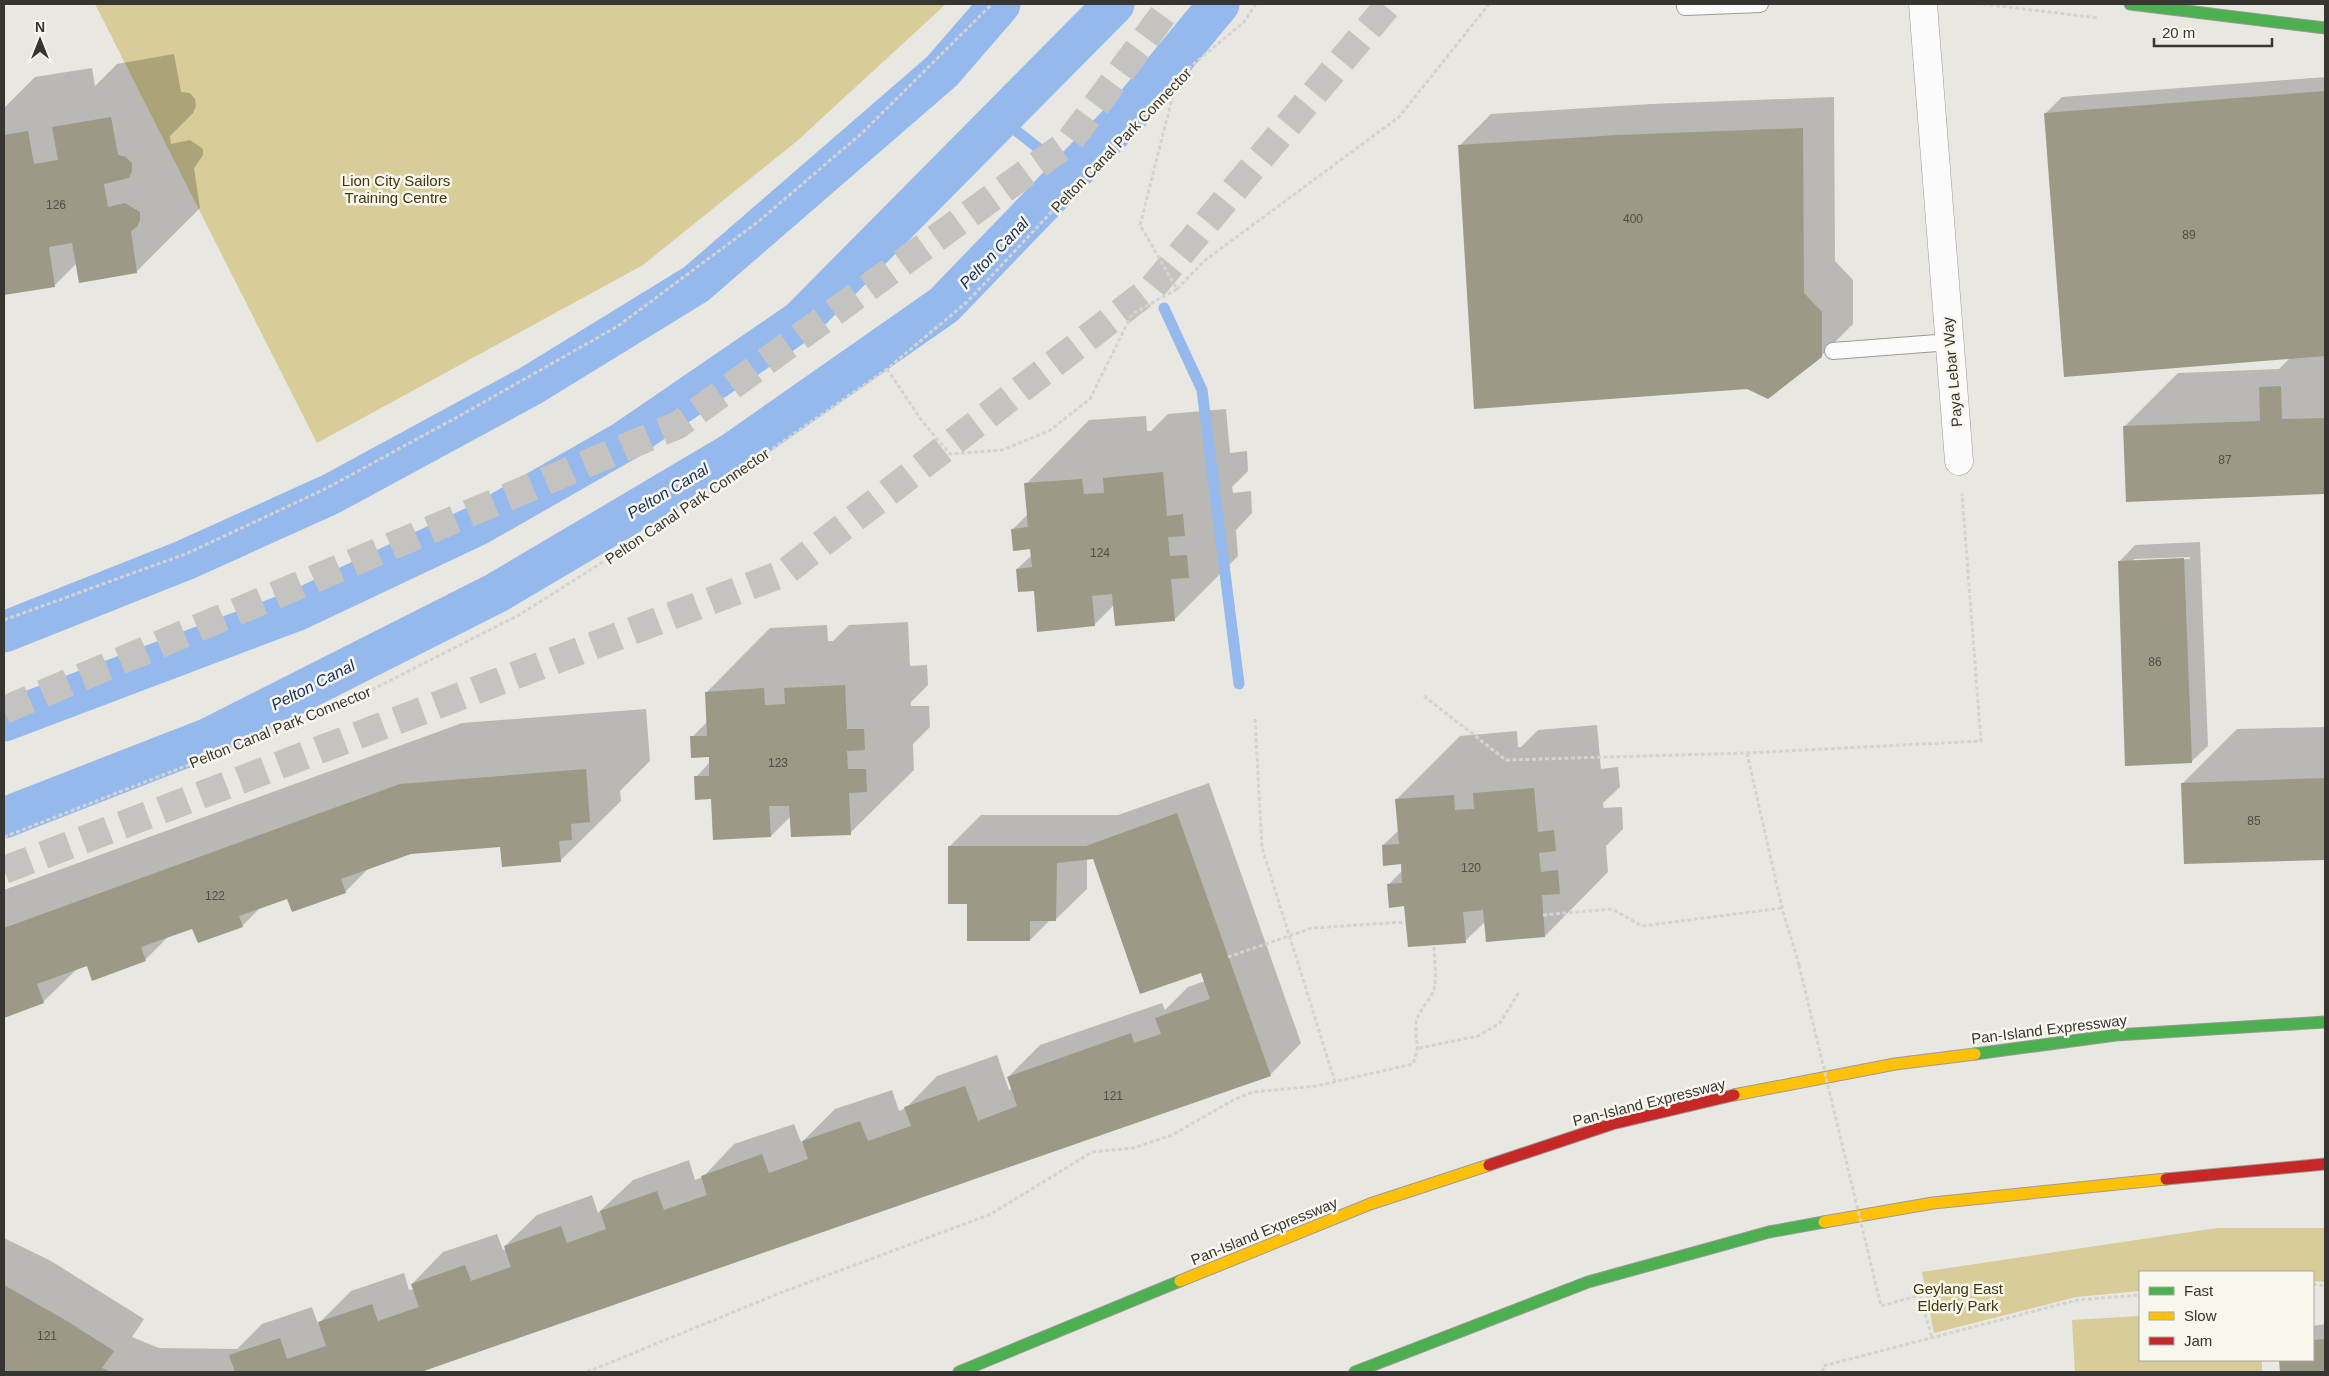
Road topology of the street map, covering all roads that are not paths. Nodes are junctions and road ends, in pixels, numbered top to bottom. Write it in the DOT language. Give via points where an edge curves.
graph roads {
  1 [pos="1685,4"];
  2 [pos="1760,4"];
  3 [pos="1923,4"];
  4 [pos="2130,4"];
  5 [pos="2325,28"];
  6 [pos="1950,342"];
  7 [pos="1833,351"];
  8 [pos="1959,461"];
  9 [pos="2325,1022"];
  10 [pos="2325,1164"];
  11 [pos="959,1372"];
  12 [pos="1355,1372"];
  1 -- 2 [label="lane" via="1685,7"];
  3 -- 6 [label="street, Paya Lebar Way"];
  4 -- 5 [label="main road"];
  6 -- 7 [label="lane"];
  6 -- 8 [label="street, Paya Lebar Way"];
  9 -- 11 [label="main road, Pan-Island Expressway" via="2116,1034 1895,1064 1612,1124 1370,1204"];
  10 -- 12 [label="main road" via="1933,1203 1769,1232 1588,1282"];
}
